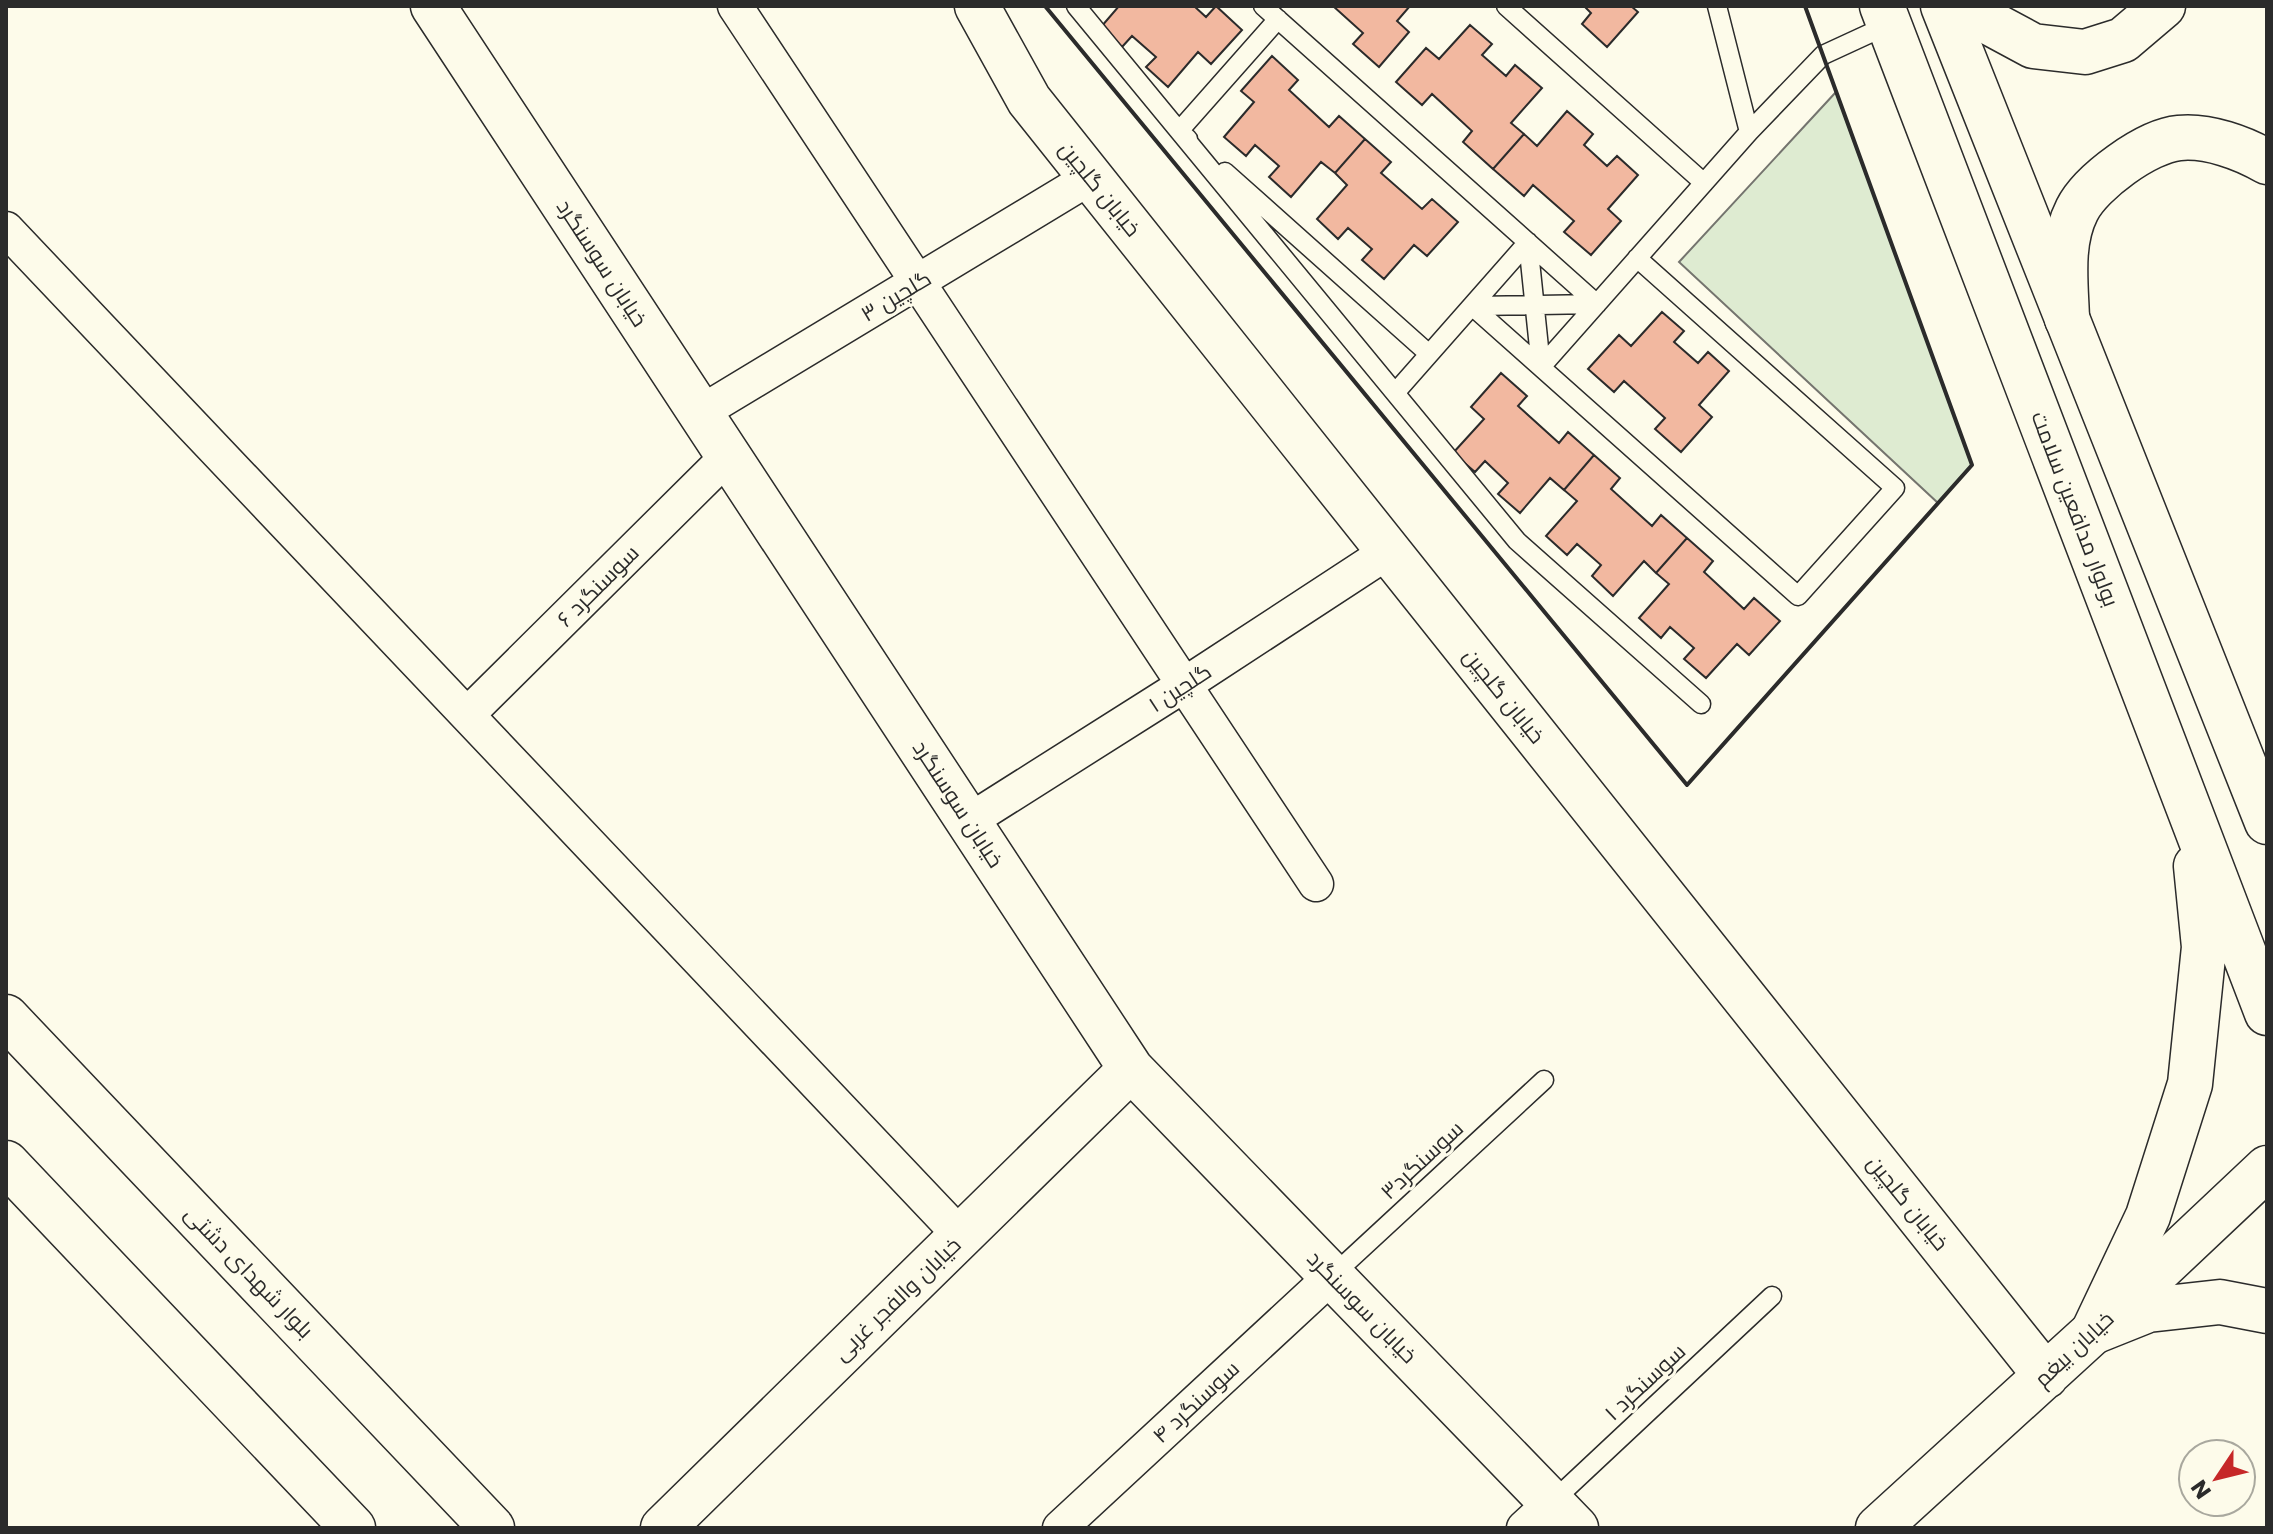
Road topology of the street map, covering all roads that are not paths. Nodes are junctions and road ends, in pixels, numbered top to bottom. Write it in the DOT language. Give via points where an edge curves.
graph roads {
  1 [pos="433,6"];
  2 [pos="735,6"];
  3 [pos="977,6"];
  4 [pos="1076,6"];
  5 [pos="1263,6"];
  6 [pos="1506,6"];
  7 [pos="1717,6"];
  8 [pos="1943,6"];
  9 [pos="1969,6"];
  10 [pos="2163,6"];
  11 [pos="1885,15"];
  12 [pos="1278,19"];
  13 [pos="1179,131"];
  14 [pos="1749,132"];
  15 [pos="2267,162"];
  16 [pos="1091,177"];
  17 [pos="1704,183"];
  18 [pos="6,229"];
  19 [pos="1528,242"];
  20 [pos="1637,258"];
  21 [pos="918,283"];
  22 [pos="1597,304"];
  23 [pos="1534,305"];
  24 [pos="1472,306"];
  25 [pos="2067,319"];
  26 [pos="1429,354"];
  27 [pos="1541,367"];
  28 [pos="1395,393"];
  29 [pos="700,413"];
  30 [pos="728,456"];
  31 [pos="1389,551"];
  32 [pos="1184,685"];
  33 [pos="1701,704"];
  34 [pos="467,715"];
  35 [pos="2191,808"];
  36 [pos="969,821"];
  37 [pos="2267,822"];
  38 [pos="1316,884"];
  39 [pos="2267,1013"];
  40 [pos="6,1017"];
  41 [pos="1131,1069"];
  42 [pos="1544,1080"];
  43 [pos="6,1163"];
  44 [pos="2267,1168"];
  45 [pos="961,1236"];
  46 [pos="1332,1276"];
  47 [pos="1772,1296"];
  48 [pos="2267,1311"];
  49 [pos="2093,1332"];
  50 [pos="2046,1376"];
  51 [pos="1551,1519"];
  52 [pos="353,1528"];
  53 [pos="492,1528"];
  54 [pos="663,1528"];
  55 [pos="1060,1528"];
  56 [pos="1878,1528"];
  1 -- 29 [label="main road, خیابان سوسنگرد"];
  2 -- 21 [label="street"];
  3 -- 16 [label="main road, خیابان گلچین" via="1029,100"];
  4 -- 13 [label="lane"];
  5 -- 12 [label="lane"];
  6 -- 17 [label="lane"];
  7 -- 14 [label="lane"];
  8 -- 25 [label="main road"];
  9 -- 10 [label="main road" via="2033,46 2085,52 2123,40"];
  11 -- 14 [label="lane" via="1823,55"];
  11 -- 35 [label="main road, بولوار مدافعین سلامت"];
  12 -- 13 [label="lane"];
  12 -- 19 [label="lane"];
  13 -- 26 [label="lane"];
  13 -- 28 [label="lane"];
  14 -- 17 [label="lane"];
  15 -- 25 [label="main road" via="2218,142 2179,138 2141,152 2104,177 2077,210 2066,253"];
  16 -- 21 [label="street, گلچین ۳"];
  16 -- 31 [label="main road, خیابان گلچین"];
  17 -- 20 [label="lane"];
  18 -- 34 [label="street"];
  19 -- 22 [label="lane"];
  19 -- 23 [label="lane"];
  19 -- 24 [label="lane"];
  20 -- 22 [label="lane"];
  20 -- 27 [label="lane" via="1895,488 1798,596"];
  21 -- 29 [label="street, گلچین ۳"];
  21 -- 32 [label="street"];
  22 -- 23 [label="lane"];
  22 -- 27 [label="lane"];
  23 -- 24 [label="lane"];
  23 -- 27 [label="lane"];
  24 -- 26 [label="lane"];
  24 -- 27 [label="lane"];
  25 -- 37 [label="main road"];
  26 -- 28 [label="lane"];
  28 -- 33 [label="lane" via="1517,541"];
  29 -- 30 [label="main road, خیابان سوسنگرد"];
  30 -- 34 [label="street, سوسنگرد ۶"];
  30 -- 36 [label="main road, خیابان سوسنگرد"];
  31 -- 32 [label="street, گلچین ۱"];
  31 -- 50 [label="main road, خیابان گلچین"];
  32 -- 36 [label="street, گلچین ۱"];
  32 -- 38 [label="street"];
  34 -- 45 [label="street"];
  35 -- 39 [label="main road, بولوار مدافعین سلامت"];
  35 -- 49 [label="main road" via="2204,947 2190,1084 2148,1216"];
  36 -- 41 [label="main road, خیابان سوسنگرد"];
  40 -- 53 [label="main road, بلوار شهدای دشتی"];
  41 -- 45 [label="main road, خیابان والفجر غربی"];
  41 -- 46 [label="main road, خیابان سوسنگرد"];
  42 -- 46 [label="lane, سوسنگرد۳"];
  43 -- 52 [label="main road"];
  44 -- 49 [label="main road, خیابان بیغم"];
  45 -- 54 [label="main road, خیابان والفجر غربی"];
  46 -- 51 [label="main road, خیابان سوسنگرد"];
  46 -- 55 [label="street, سوسنگرد ۴"];
  47 -- 51 [label="lane, سوسنگرد ۱"];
  48 -- 49 [label="main road" via="2220,1302 2163,1308"];
  49 -- 50 [label="main road, خیابان بیغم"];
  50 -- 56 [label="main road, خیابان بیغم"];
}
